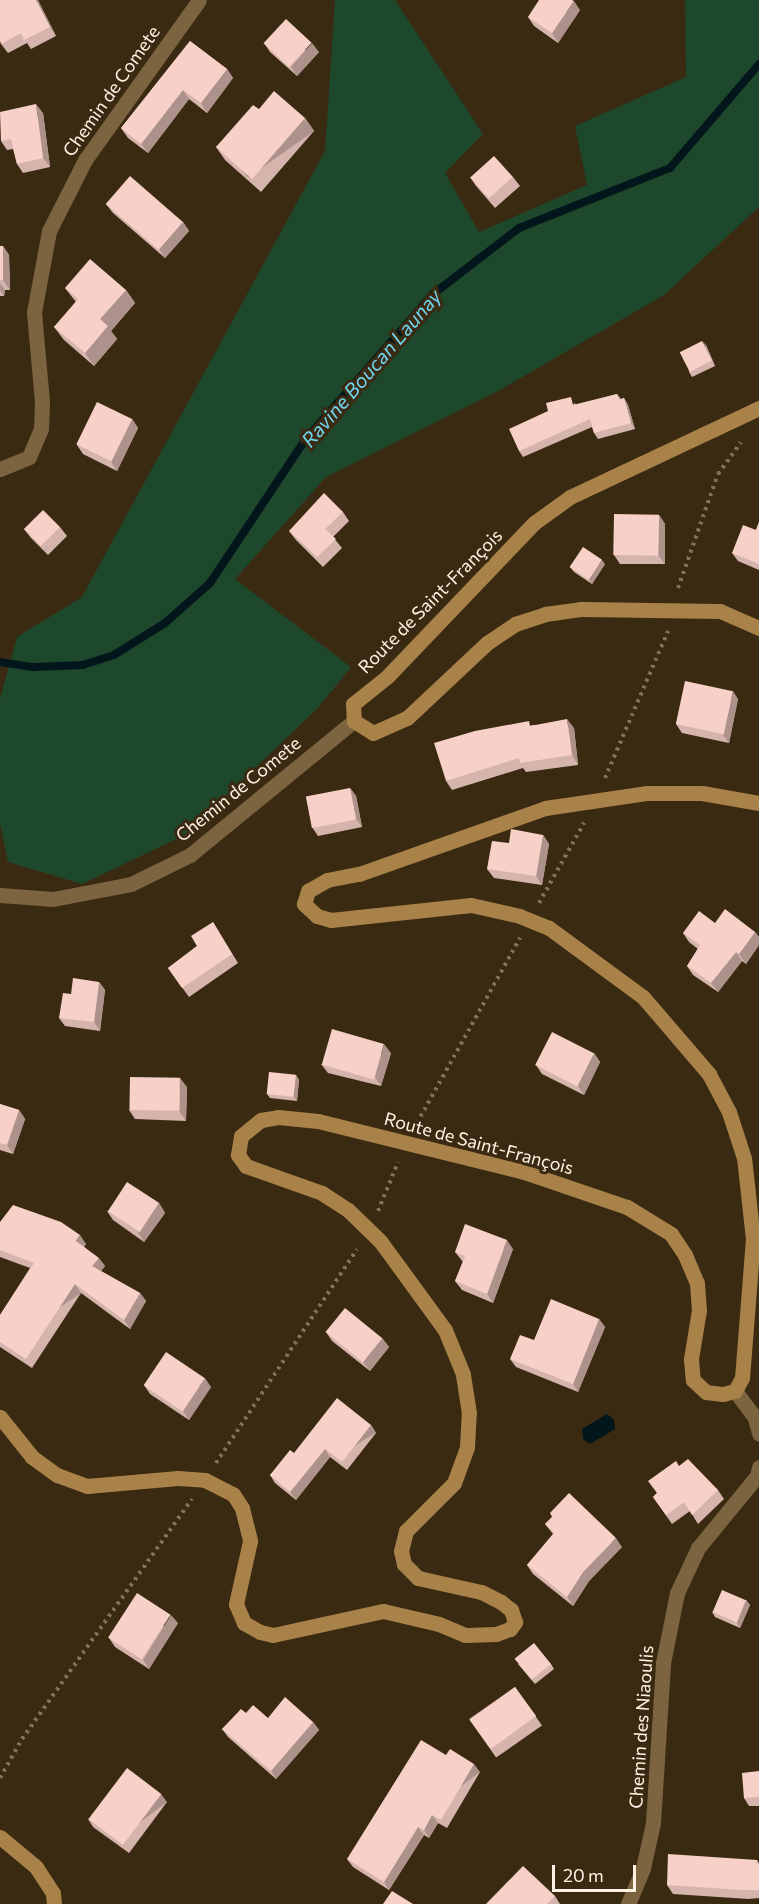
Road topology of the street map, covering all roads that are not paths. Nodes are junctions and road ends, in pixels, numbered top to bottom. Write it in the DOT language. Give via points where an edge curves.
graph roads {
  1 [pos="200,0"];
  2 [pos="759,408"];
  3 [pos="0,469"];
  4 [pos="759,628"];
  5 [pos="354,721"];
  6 [pos="759,803"];
  7 [pos="0,895"];
  8 [pos="735,1391"];
  9 [pos="0,1417"];
  10 [pos="759,1433"];
  11 [pos="759,1467"];
  12 [pos="0,1837"];
  13 [pos="54,1904"];
  14 [pos="628,1904"];
  1 -- 3 [label="street, Chemin de Comete" via="85,160 49,231 34,312 41,429 29,457"];
  2 -- 5 [label="main road, Route de Saint-François" via="570,497 534,523 387,676 353,704"];
  4 -- 5 [label="main road" via="720,611 582,609 545,614 515,624 488,643 407,718 373,734"];
  5 -- 7 [label="street, Chemin de Comete" via="189,855 131,885 53,899"];
  6 -- 8 [label="main road" via="702,793 646,793 546,808 359,874 327,880 308,891 304,904 317,916 331,920 448,905 471,905 520,916 549,928 643,997 709,1074 729,1112 744,1158 753,1239 742,1378"];
  8 -- 9 [label="main road, Route de Saint-François" via="706,1392 693,1380 691,1359 699,1310 697,1283 671,1234 627,1207 524,1172 318,1121 278,1117 261,1120 241,1136 238,1155 246,1166 322,1193 348,1210 380,1241 445,1329 463,1374 470,1413 467,1447 454,1484 406,1531 401,1551 404,1564 418,1578 481,1592 501,1602 511,1610 515,1622 510,1629 496,1634 465,1635 439,1624 383,1611 273,1635 260,1632 244,1623 236,1604 249,1542 242,1508 233,1494 206,1480 178,1478 87,1486 57,1475 32,1457"];
  8 -- 10 [label="street" via="754,1418"];
  11 -- 14 [label="street, Chemin des Niaoulis" via="743,1494 698,1548 678,1593 663,1663 653,1823 643,1868"];
  12 -- 13 [label="main road" via="36,1867 53,1893"];
}
